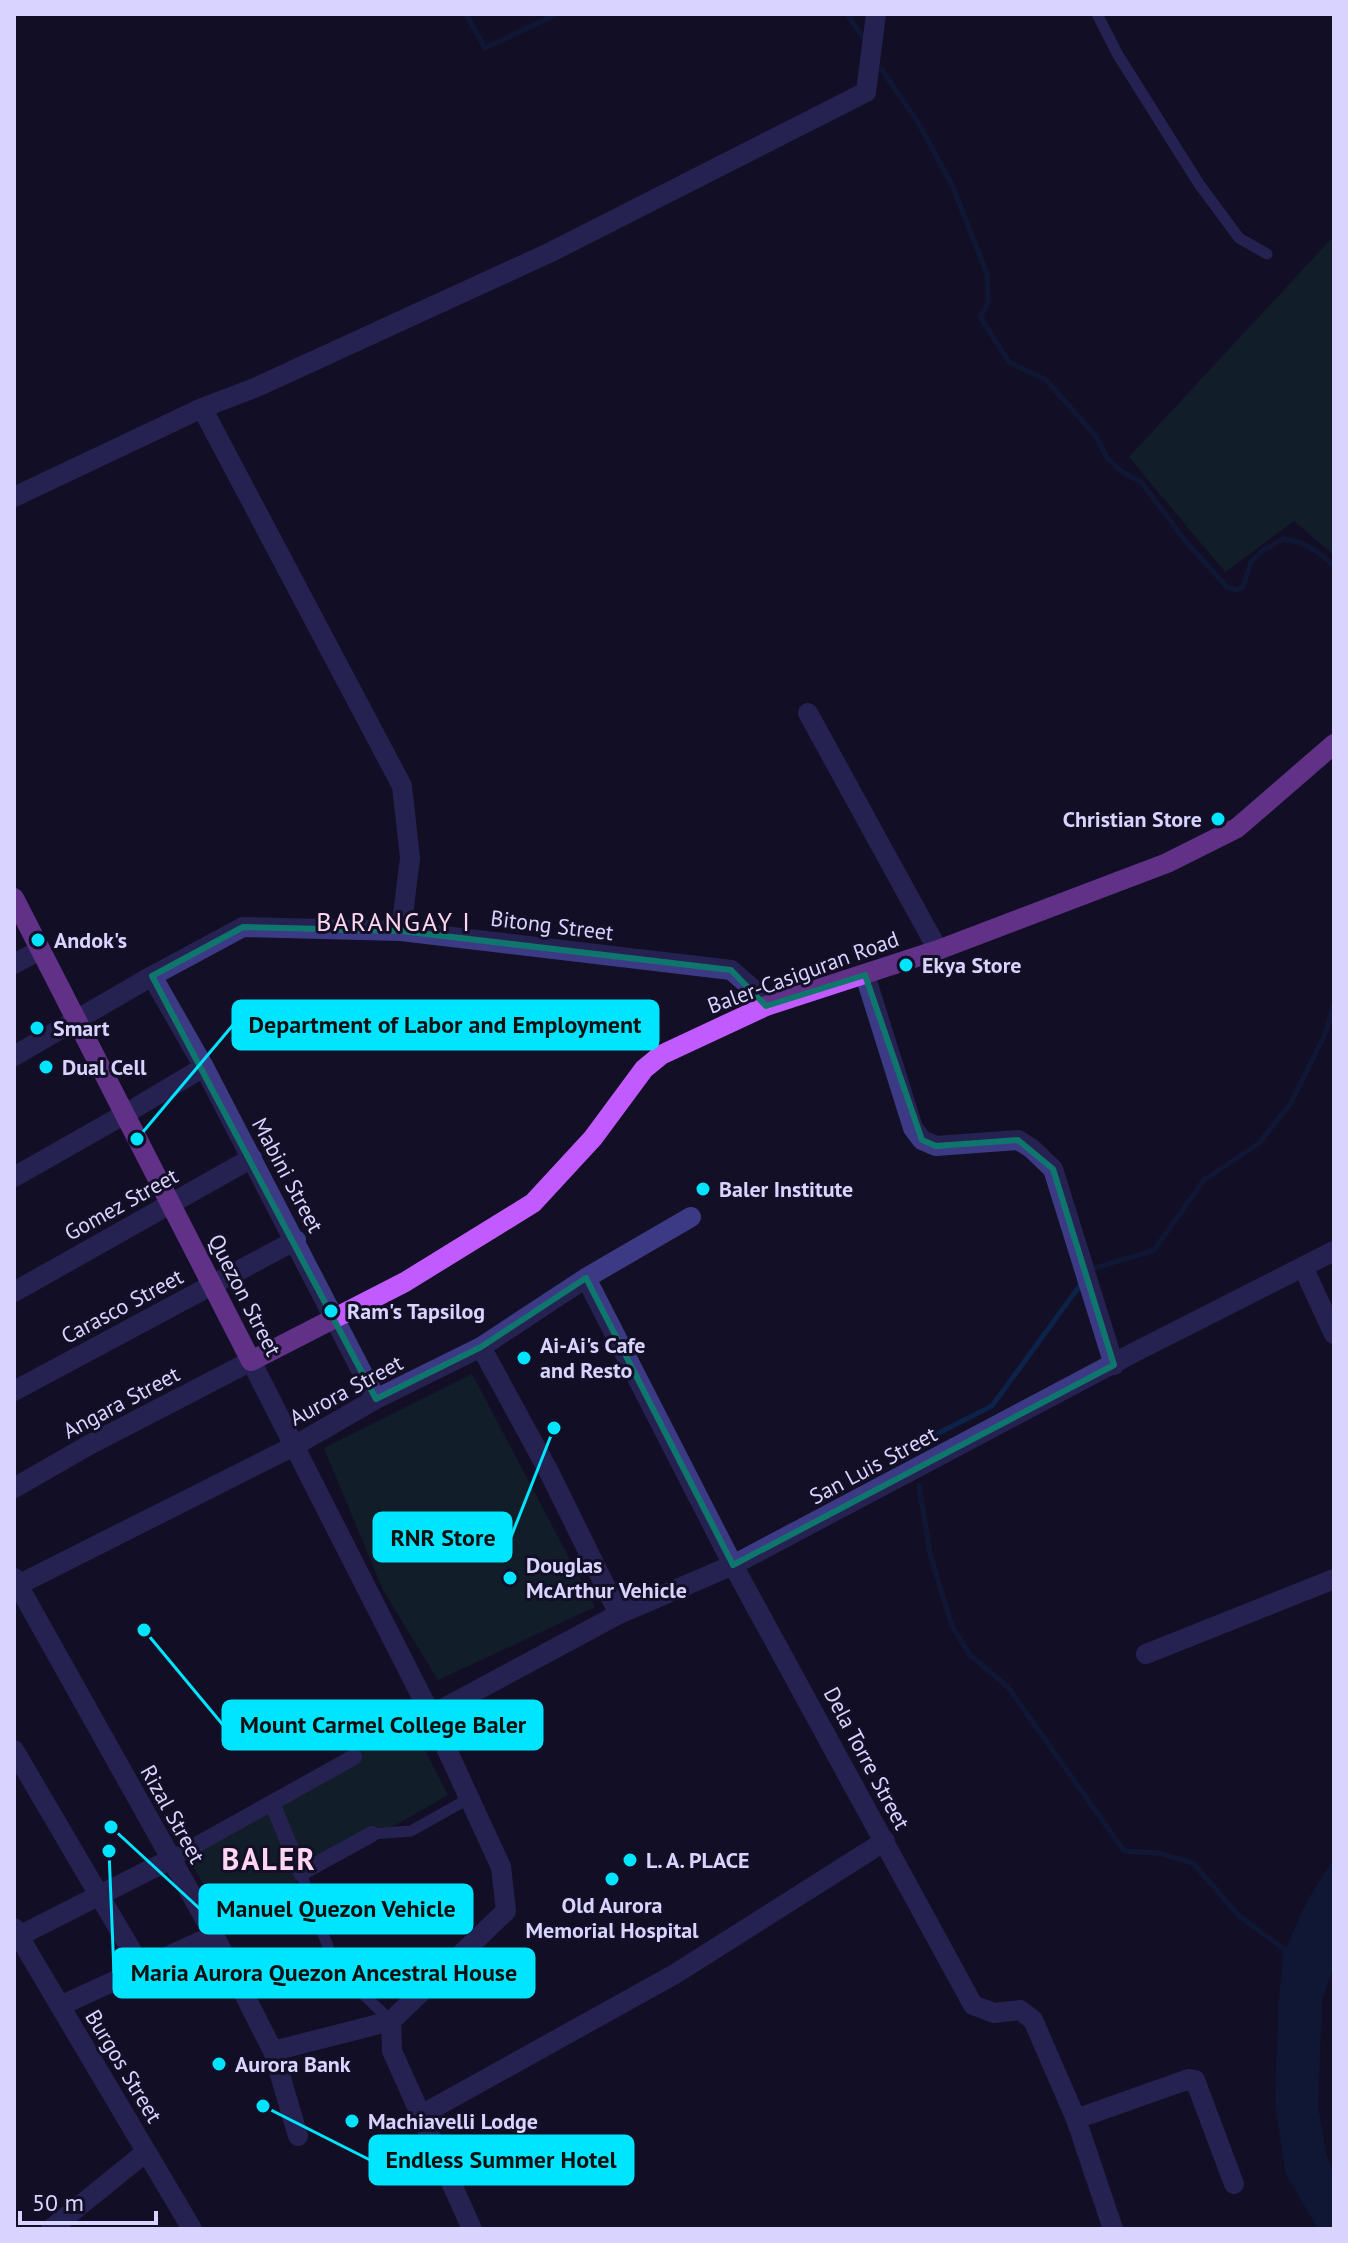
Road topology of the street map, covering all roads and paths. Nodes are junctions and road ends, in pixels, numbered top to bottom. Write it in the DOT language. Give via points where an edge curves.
graph roads {
  1 [pos="876,14"];
  2 [pos="1097,14"];
  3 [pos="1267,254"];
  4 [pos="202,408"];
  5 [pos="14,497"];
  6 [pos="808,713"];
  7 [pos="1334,744"];
  8 [pos="14,898"];
  9 [pos="401,931"];
  10 [pos="40,950"];
  11 [pos="938,950"];
  12 [pos="14,964"];
  13 [pos="865,975"];
  14 [pos="152,976"];
  15 [pos="766,1006"];
  16 [pos="77,1020"];
  17 [pos="14,1056"];
  18 [pos="204,1067"];
  19 [pos="125,1114"];
  20 [pos="252,1158"];
  21 [pos="14,1177"];
  22 [pos="171,1204"];
  23 [pos="691,1217"];
  24 [pos="296,1240"];
  25 [pos="1334,1251"];
  26 [pos="1303,1267"];
  27 [pos="586,1278"];
  28 [pos="212,1285"];
  29 [pos="14,1292"];
  30 [pos="335,1317"];
  31 [pos="1334,1334"];
  32 [pos="481,1347"];
  33 [pos="251,1361"];
  34 [pos="1114,1365"];
  35 [pos="14,1391"];
  36 [pos="376,1399"];
  37 [pos="294,1446"];
  38 [pos="14,1488"];
  39 [pos="733,1565"];
  40 [pos="1334,1579"];
  41 [pos="15,1583"];
  42 [pos="619,1614"];
  43 [pos="1146,1654"];
  44 [pos="431,1715"];
  45 [pos="14,1750"];
  46 [pos="354,1757"];
  47 [pos="468,1799"];
  48 [pos="272,1803"];
  49 [pos="372,1834"];
  50 [pos="885,1841"];
  51 [pos="171,1859"];
  52 [pos="301,1873"];
  53 [pos="99,1895"];
  54 [pos="16,1932"];
  55 [pos="214,1935"];
  56 [pos="332,1958"];
  57 [pos="143,1970"];
  58 [pos="339,1971"];
  59 [pos="60,2006"];
  60 [pos="391,2021"];
  61 [pos="273,2051"];
  62 [pos="421,2115"];
  63 [pos="1076,2119"];
  64 [pos="298,2136"];
  65 [pos="146,2152"];
  66 [pos="1234,2184"];
  67 [pos="51,2229"];
  68 [pos="192,2229"];
  69 [pos="472,2229"];
  70 [pos="1113,2229"];
  1 -- 4 [label="street" via="866,92 551,252"];
  2 -- 3 [label="lane" via="1199,184 1239,238"];
  4 -- 5 [label="street"];
  4 -- 9 [label="street" via="402,786 410,858"];
  6 -- 11 [label="street"];
  7 -- 11 [label="main road, Baler-Casiguran Road" via="1237,828 1167,863"];
  8 -- 10 [label="main road, Quezon Street"];
  9 -- 14 [label="street, Bitong Street" via="243,927"];
  9 -- 15 [label="street, Bitong Street" via="731,970"];
  10 -- 12 [label="street"];
  10 -- 16 [label="main road, Quezon Street"];
  11 -- 13 [label="main road, Baler-Casiguran Road"];
  13 -- 15 [label="main road, Baler-Casiguran Road"];
  13 -- 34 [label="street" via="913,1128 922,1140 936,1146 1018,1140 1053,1169"];
  14 -- 16 [label="street, Bitong Street"];
  14 -- 18 [label="street, Mabini Street"];
  15 -- 30 [label="main road, Baler-Casiguran Road" via="661,1055 644,1069 593,1138 533,1203 405,1282"];
  16 -- 17 [label="street, Bitong Street"];
  16 -- 19 [label="main road, Quezon Street"];
  18 -- 19 [label="street"];
  18 -- 20 [label="street, Mabini Street"];
  19 -- 21 [label="street"];
  19 -- 22 [label="main road, Quezon Street"];
  20 -- 22 [label="street, Gomez Street"];
  20 -- 24 [label="street, Mabini Street"];
  22 -- 28 [label="main road, Quezon Street"];
  22 -- 29 [label="street, Gomez Street"];
  23 -- 27 [label="street, Aurora Street"];
  24 -- 28 [label="street, Carasco Street"];
  24 -- 30 [label="street, Mabini Street"];
  25 -- 26 [label="street, San Luis Street"];
  26 -- 31 [label="street"];
  26 -- 34 [label="street, San Luis Street"];
  27 -- 32 [label="street, Aurora Street"];
  27 -- 39 [label="street, Dela Torre Street"];
  28 -- 33 [label="main road, Quezon Street"];
  28 -- 35 [label="street, Carasco Street"];
  30 -- 33 [label="main road, Baler-Casiguran Road"];
  30 -- 36 [label="street, Mabini Street"];
  32 -- 36 [label="street, Aurora Street"];
  32 -- 42 [label="street"];
  33 -- 37 [label="street, Quezon Street"];
  33 -- 38 [label="street, Angara Street"];
  34 -- 39 [label="street, San Luis Street"];
  36 -- 37 [label="street, Aurora Street"];
  37 -- 41 [label="street, Aurora Street"];
  37 -- 44 [label="street, Quezon Street"];
  39 -- 42 [label="street, San Luis Street"];
  39 -- 50 [label="street, Dela Torre Street"];
  40 -- 43 [label="street"];
  41 -- 51 [label="street, Rizal Street"];
  42 -- 44 [label="street, San Luis Street"];
  44 -- 47 [label="street, Quezon Street"];
  45 -- 53 [label="street"];
  46 -- 48 [label="street"];
  47 -- 49 [label="lane" via="411,1831"];
  47 -- 60 [label="street, Quezon Street" via="501,1867 506,1911"];
  48 -- 51 [label="street"];
  48 -- 52 [label="street"];
  49 -- 52 [label="street"];
  50 -- 62 [label="street" via="675,1974"];
  50 -- 63 [label="street, Dela Torre Street" via="973,2005 994,2013 1020,2010 1033,2020"];
  51 -- 53 [label="street"];
  51 -- 55 [label="street, Rizal Street"];
  52 -- 56 [label="lane"];
  53 -- 54 [label="street"];
  53 -- 57 [label="street"];
  54 -- 59 [label="street, Burgos Street"];
  55 -- 57 [label="street"];
  55 -- 61 [label="street, Rizal Street"];
  57 -- 59 [label="street"];
  58 -- 60 [label="lane"];
  59 -- 65 [label="street, Burgos Street"];
  60 -- 61 [label="street"];
  60 -- 62 [label="street" via="392,2051"];
  61 -- 64 [label="street, Rizal Street"];
  62 -- 69 [label="street"];
  63 -- 66 [label="street" via="1195,2080"];
  63 -- 70 [label="street, Dela Torre Street"];
  65 -- 67 [label="street"];
  65 -- 68 [label="street, Burgos Street"];
}
